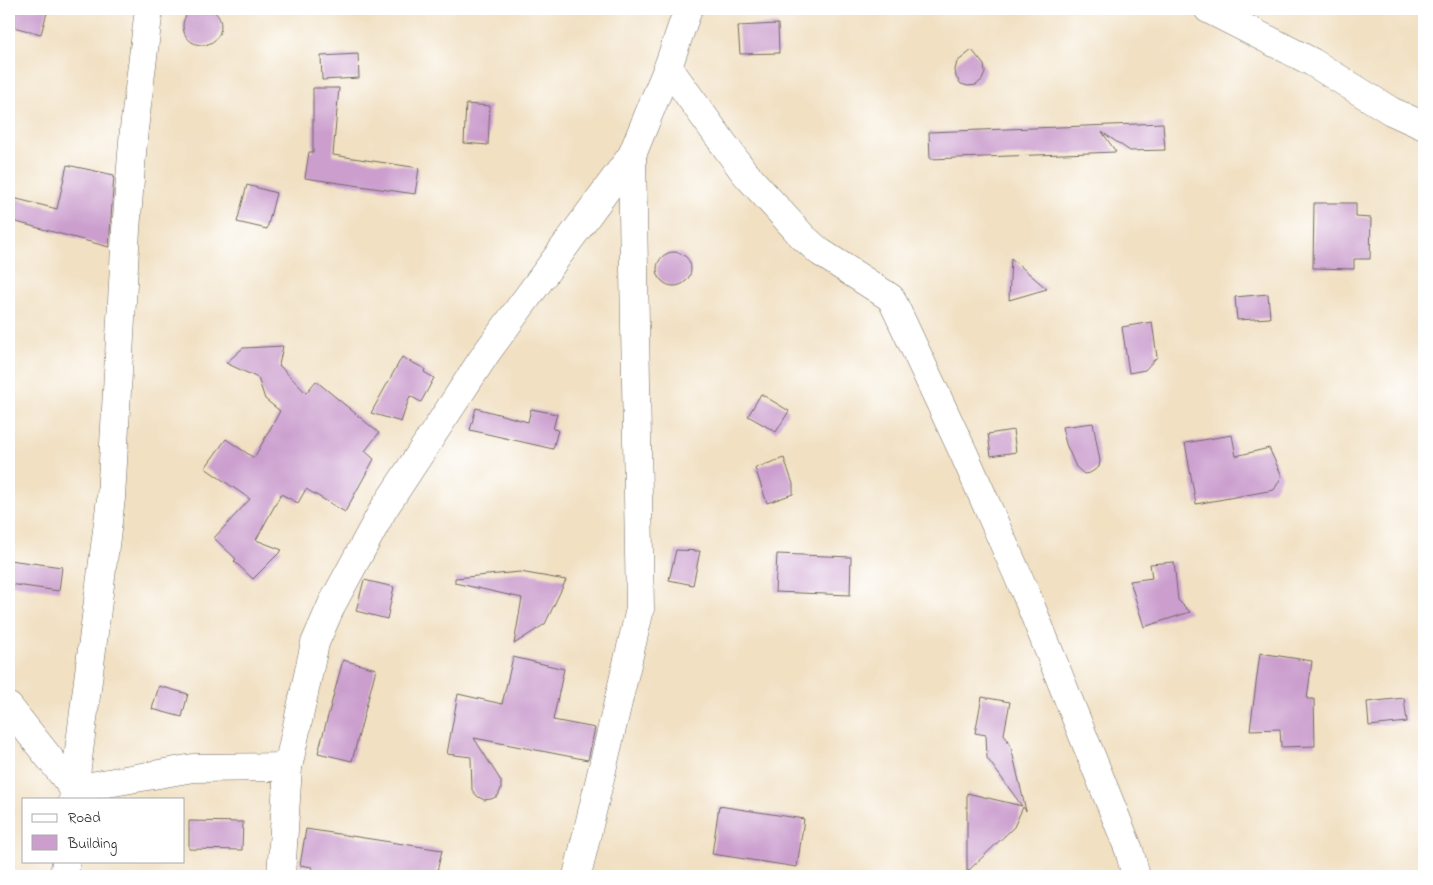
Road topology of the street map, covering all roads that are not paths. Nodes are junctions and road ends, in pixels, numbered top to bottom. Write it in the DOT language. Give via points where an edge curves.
graph roads {
  1 [pos="149,9"];
  2 [pos="688,9"];
  3 [pos="1208,9"];
  4 [pos="668,67"];
  5 [pos="1424,126"];
  6 [pos="632,155"];
  7 [pos="9,707"];
  8 [pos="288,767"];
  9 [pos="74,794"];
  10 [pos="66,862"];
  11 [pos="64,876"];
  12 [pos="281,876"];
  13 [pos="577,876"];
  14 [pos="1136,876"];
  1 -- 9 [label="street" via="132,157 111,498"];
  2 -- 4 [label="street"];
  3 -- 5 [label="street" via="1312,62 1391,111"];
  4 -- 6 [label="street"];
  4 -- 14 [label="street" via="744,172 803,237 820,252 890,298 1026,594 1129,850"];
  6 -- 8 [label="street" via="487,352 382,510 315,643"];
  6 -- 13 [label="street" via="640,609"];
  7 -- 9 [label="street"];
  8 -- 9 [label="street" via="193,768"];
  8 -- 12 [label="street"];
  10 -- 11 [label="street"];
}
